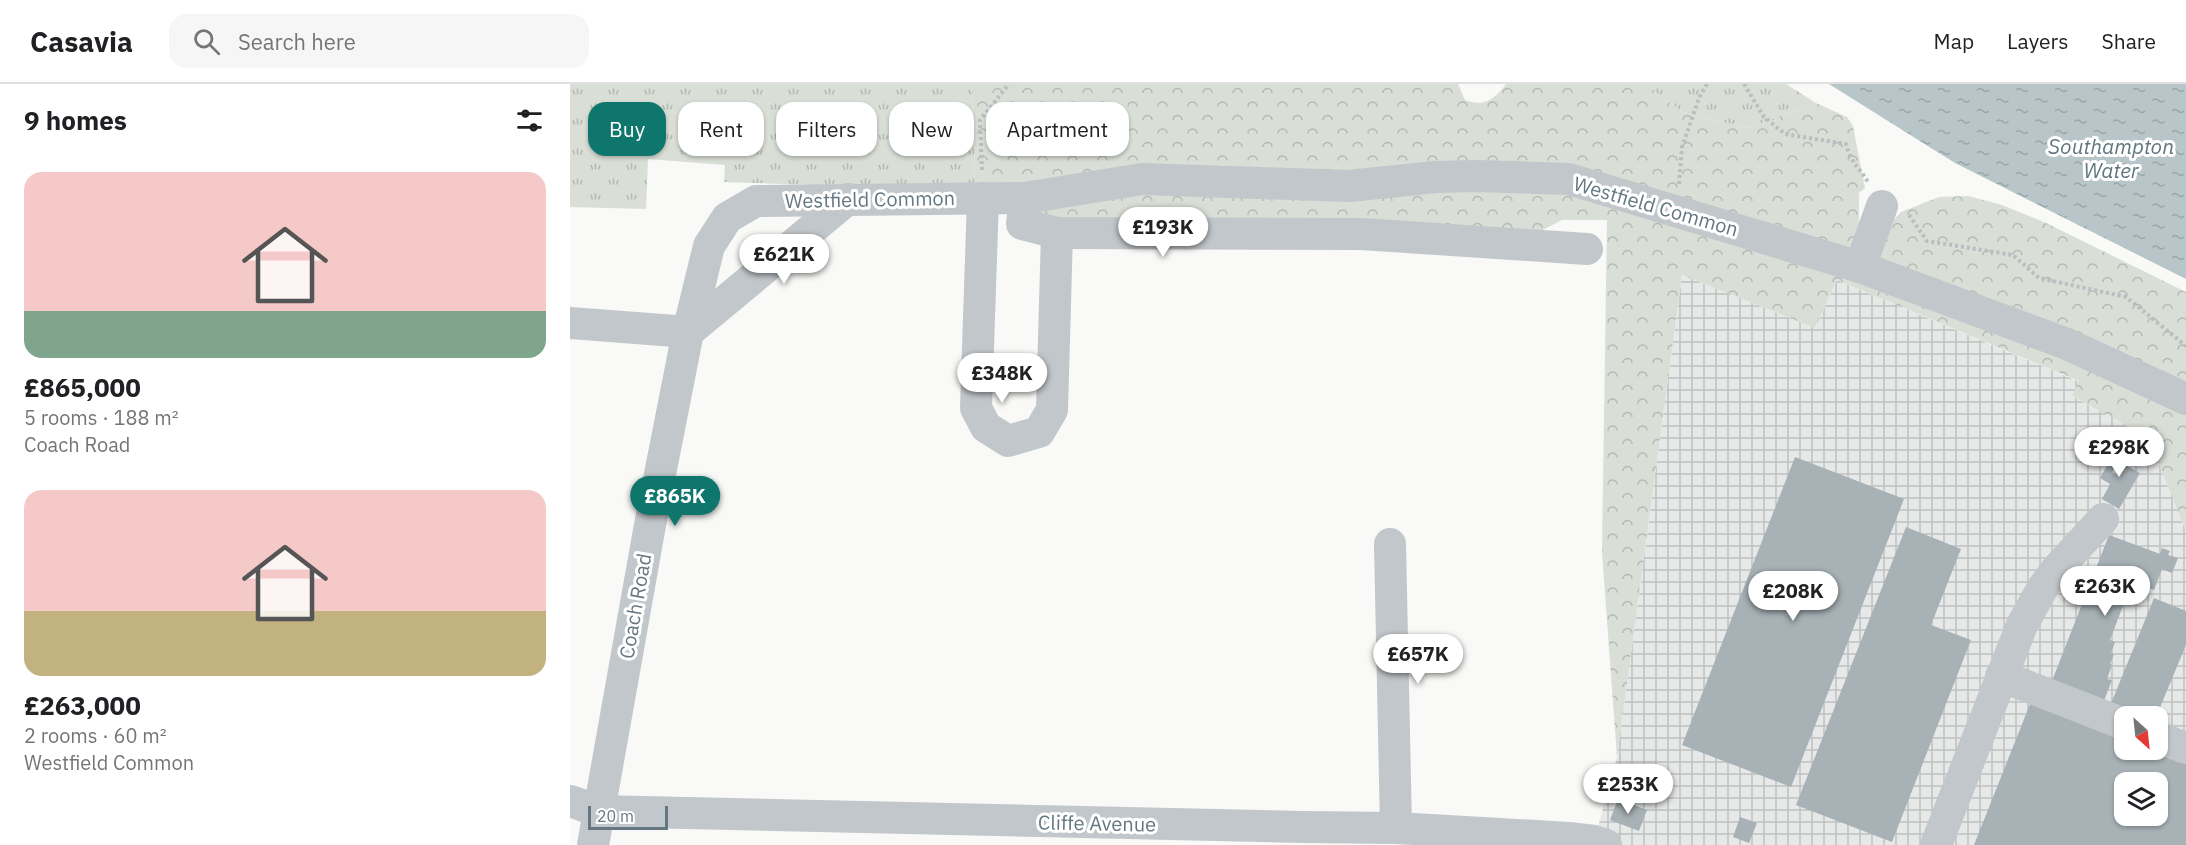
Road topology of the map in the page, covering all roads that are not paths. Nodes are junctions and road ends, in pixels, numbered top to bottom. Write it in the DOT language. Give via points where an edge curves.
graph roads {
  1 [pos="983,198"];
  2 [pos="1025,198"];
  3 [pos="848,199"];
  4 [pos="756,201"];
  5 [pos="1882,206"];
  6 [pos="1057,233"];
  7 [pos="1587,249"];
  8 [pos="1860,267"];
  9 [pos="570,323"];
  10 [pos="688,332"];
  11 [pos="2186,399"];
  12 [pos="2103,519"];
  13 [pos="1390,544"];
  14 [pos="2001,676"];
  15 [pos="2114,720"];
  16 [pos="2168,741"];
  17 [pos="2186,748"];
  18 [pos="570,801"];
  19 [pos="599,812"];
  20 [pos="1396,828"];
  21 [pos="1304,836"];
  22 [pos="1600,843"];
  23 [pos="593,845"];
  24 [pos="1936,845"];
  1 -- 2 [label="street, Westfield Common"];
  1 -- 3 [label="street, Westfield Common"];
  1 -- 6 [label="street, Westfield Common" via="976,408 986,427 1008,441 1039,432 1052,410"];
  2 -- 6 [label="street" via="1022,224"];
  2 -- 8 [label="street, Westfield Common" via="1142,179 1349,186 1476,176 1569,179"];
  3 -- 4 [label="street, Westfield Common"];
  3 -- 10 [label="street"];
  4 -- 10 [label="street, Coach Road" via="727,218 709,246"];
  5 -- 8 [label="street"];
  6 -- 7 [label="street" via="1361,234"];
  8 -- 11 [label="street, Westfield Common" via="2067,344"];
  9 -- 10 [label="street"];
  10 -- 19 [label="street, Coach Road"];
  12 -- 14 [label="street" via="2042,590"];
  13 -- 20 [label="street"];
  14 -- 15 [label="street"];
  14 -- 24 [label="street"];
  16 -- 17 [label="street"];
  18 -- 19 [label="street, Cliffe Avenue"];
  19 -- 21 [label="street, Cliffe Avenue"];
  19 -- 23 [label="street, Coach Road"];
  20 -- 21 [label="street, Cliffe Avenue"];
  20 -- 22 [label="street, Cliffe Avenue"];
}
